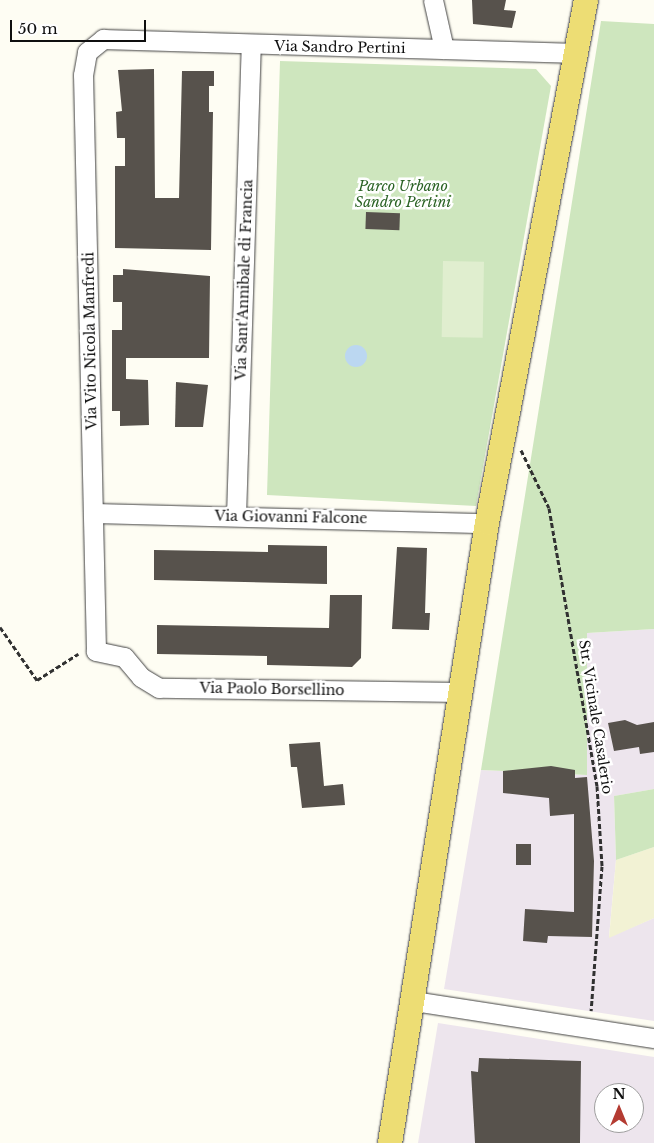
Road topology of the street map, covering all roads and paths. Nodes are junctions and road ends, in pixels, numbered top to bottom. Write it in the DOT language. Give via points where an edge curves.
graph roads {
  1 [pos="433,0"];
  2 [pos="586,0"];
  3 [pos="103,40"];
  4 [pos="251,45"];
  5 [pos="444,50"];
  6 [pos="577,53"];
  7 [pos="507,421"];
  8 [pos="94,513"];
  9 [pos="236,516"];
  10 [pos="487,523"];
  11 [pos="0,627"];
  12 [pos="96,651"];
  13 [pos="461,692"];
  14 [pos="414,1001"];
  15 [pos="589,1028"];
  16 [pos="654,1038"];
  17 [pos="390,1143"];
  1 -- 5 [label="street"];
  2 -- 6 [label="main road"];
  3 -- 4 [label="street, Via Sandro Pertini"];
  3 -- 8 [label="street, Via Vito Nicola Manfredi" via="87,52 83,76"];
  4 -- 5 [label="street, Via Sandro Pertini"];
  4 -- 9 [label="street, Via Sant'Annibale di Francia"];
  5 -- 6 [label="street, Via Sandro Pertini"];
  6 -- 7 [label="main road"];
  7 -- 10 [label="main road"];
  7 -- 15 [label="path, Str. Vicinale Casalerio" via="549,508 597,786 602,866"];
  8 -- 9 [label="street, Via Giovanni Falcone"];
  8 -- 12 [label="street, Via Vito Nicola Manfredi"];
  9 -- 10 [label="street, Via Giovanni Falcone"];
  10 -- 13 [label="main road"];
  11 -- 12 [label="path" via="38,680 78,654"];
  12 -- 13 [label="street, Via Paolo Borsellino" via="124,657 141,677 159,688"];
  13 -- 14 [label="main road"];
  14 -- 15 [label="street"];
  14 -- 17 [label="main road"];
  15 -- 16 [label="street"];
}
